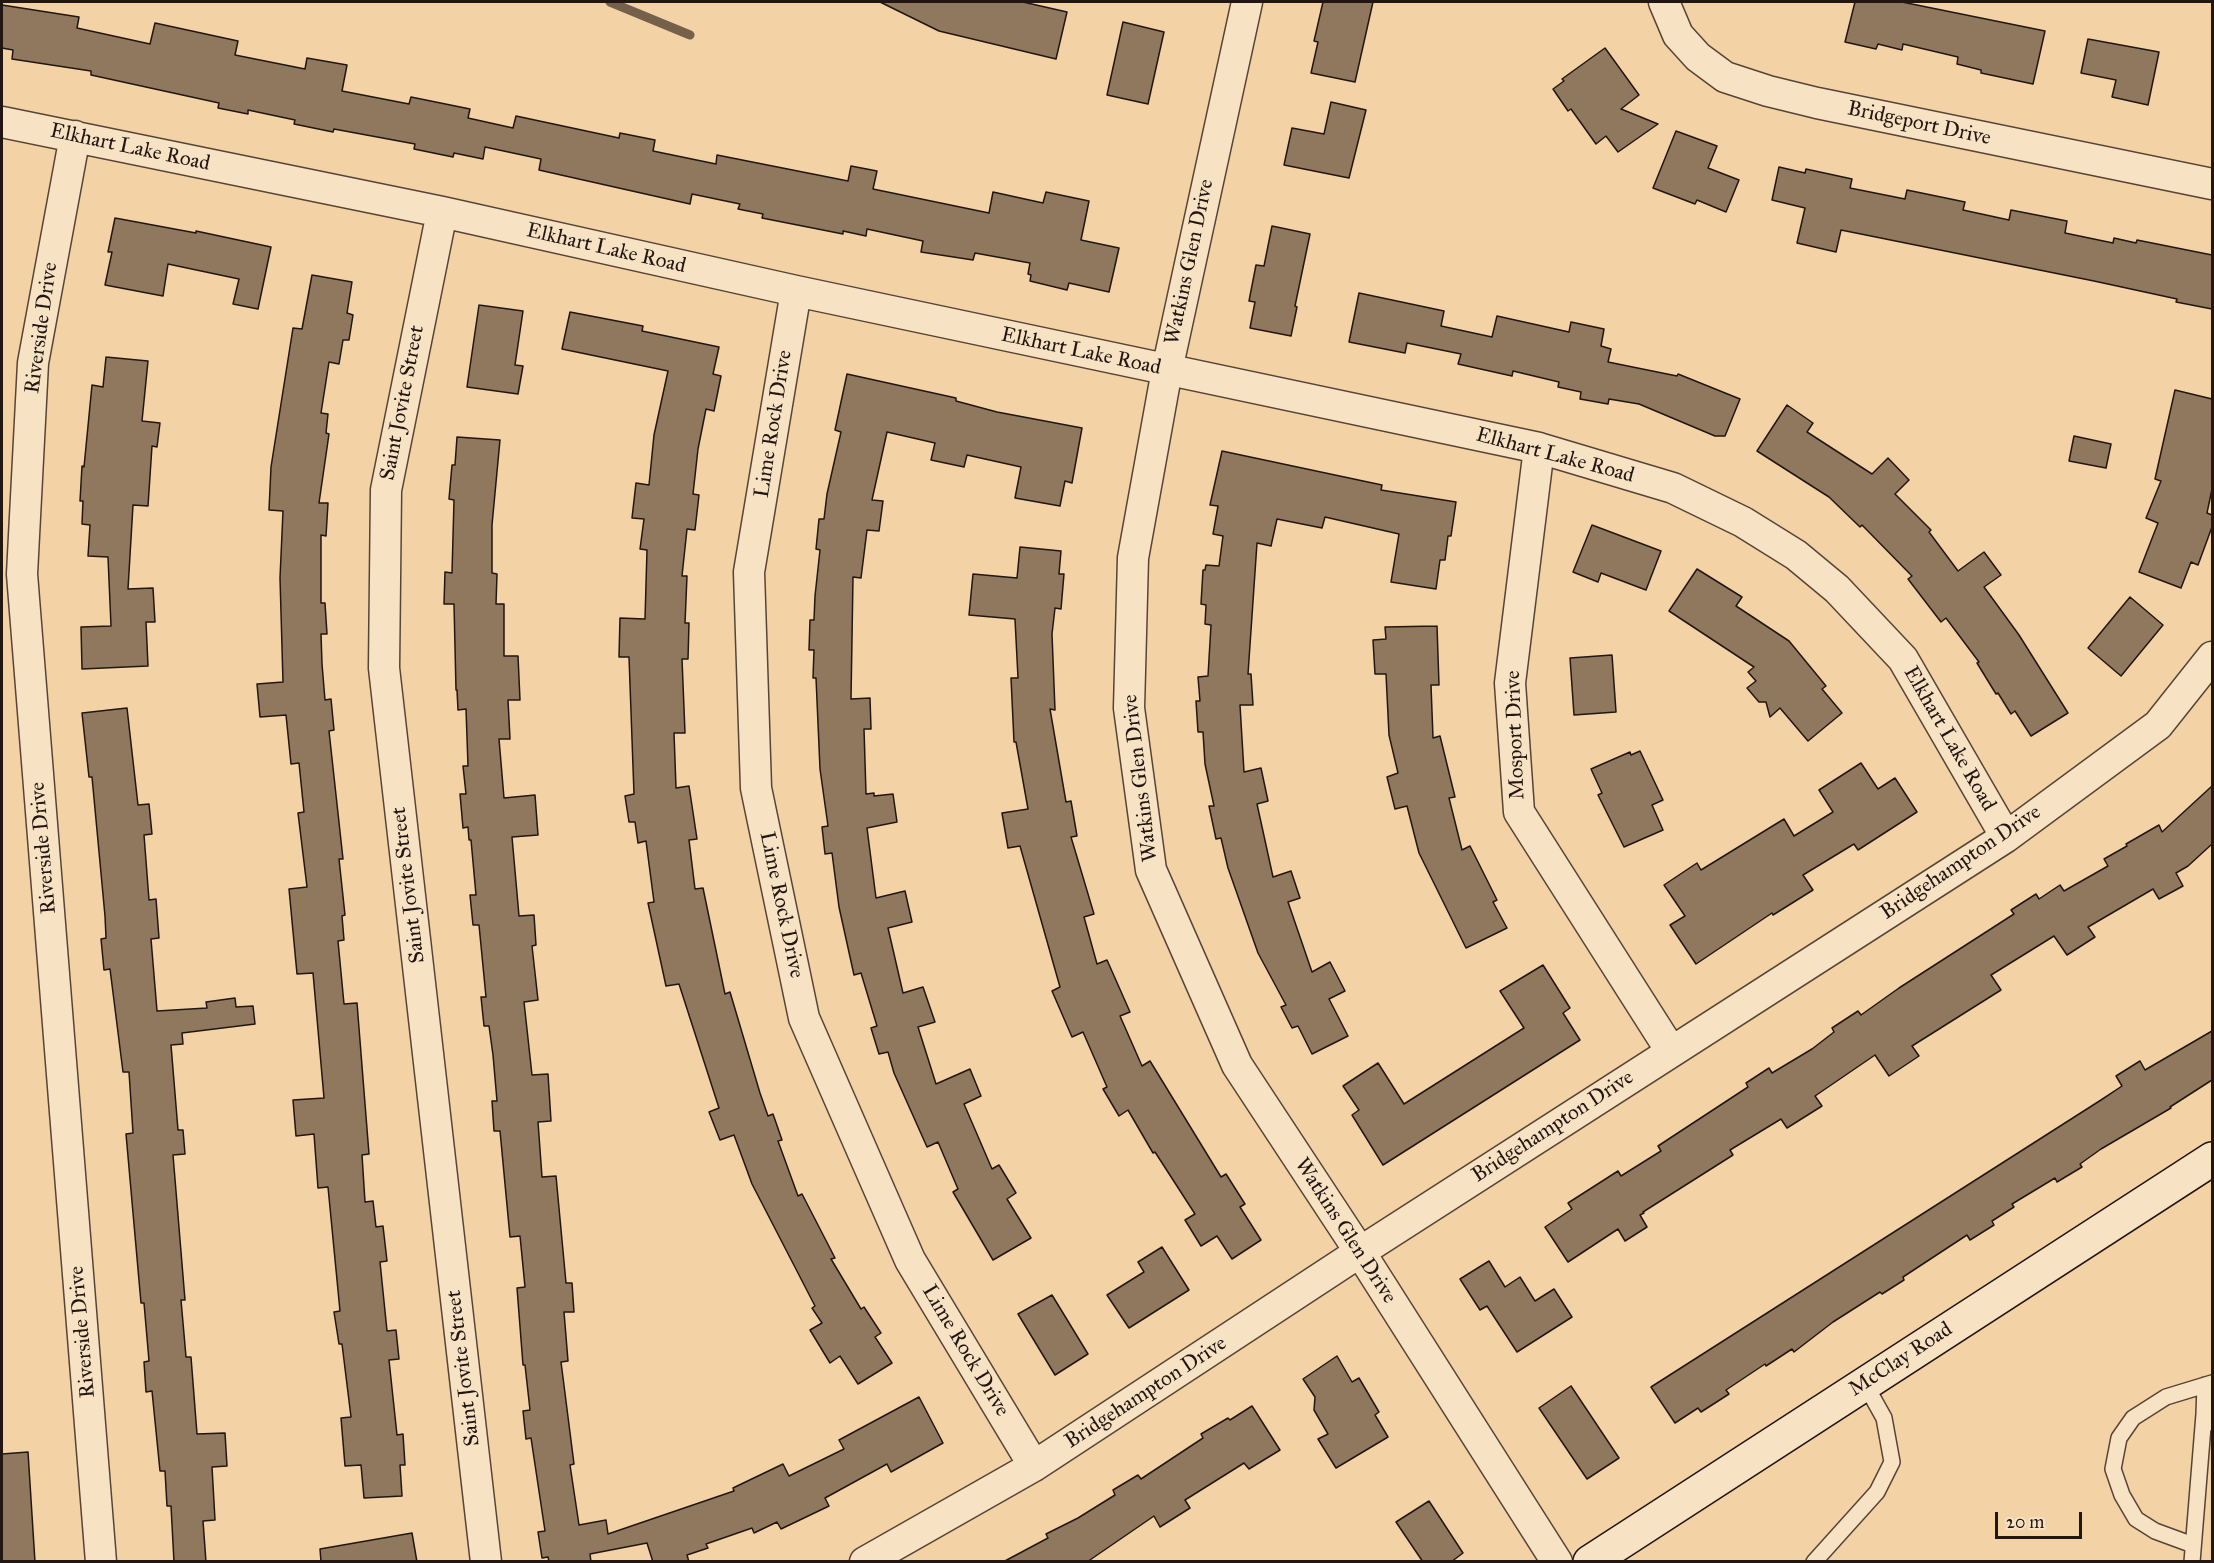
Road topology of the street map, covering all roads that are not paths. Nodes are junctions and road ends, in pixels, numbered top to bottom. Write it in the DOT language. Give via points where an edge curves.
graph roads {
  1 [pos="1247,2"];
  2 [pos="1664,2"];
  3 [pos="2,122"];
  4 [pos="75,136"];
  5 [pos="2212,184"];
  6 [pos="442,212"];
  7 [pos="796,291"];
  8 [pos="1167,370"];
  9 [pos="1539,448"];
  10 [pos="2212,657"];
  11 [pos="2006,837"];
  12 [pos="1671,1052"];
  13 [pos="2212,1159"];
  14 [pos="1360,1252"];
  15 [pos="1865,1384"];
  16 [pos="2209,1384"];
  17 [pos="2208,1418"];
  18 [pos="1034,1466"];
  19 [pos="2193,1545"];
  20 [pos="101,1562"];
  21 [pos="486,1562"];
  22 [pos="865,1562"];
  23 [pos="1557,1562"];
  24 [pos="1590,1562"];
  25 [pos="1814,1562"];
  26 [pos="2192,1562"];
  1 -- 8 [label="street, Watkins Glen Drive"];
  2 -- 5 [label="street, Bridgeport Drive" via="1678,35 1698,57 1725,77 1817,103"];
  3 -- 4 [label="street, Elkhart Lake Road"];
  4 -- 6 [label="street, Elkhart Lake Road"];
  4 -- 20 [label="street, Riverside Drive" via="33,363 22,574"];
  6 -- 7 [label="street, Elkhart Lake Road"];
  6 -- 21 [label="street, Saint Jovite Street" via="386,490 384,668"];
  7 -- 8 [label="street, Elkhart Lake Road"];
  7 -- 18 [label="street, Lime Rock Drive" via="749,572 756,788 804,1018 910,1260"];
  8 -- 9 [label="street, Elkhart Lake Road"];
  8 -- 14 [label="street, Watkins Glen Drive" via="1133,558 1129,708 1151,870 1237,1065"];
  9 -- 11 [label="street, Elkhart Lake Road" via="1674,488 1743,522 1796,555 1837,590 1903,659"];
  9 -- 12 [label="street, Mosport Drive" via="1510,683 1519,812"];
  10 -- 11 [label="street, Bridgehampton Drive" via="2158,725"];
  11 -- 12 [label="street, Bridgehampton Drive"];
  12 -- 14 [label="street, Bridgehampton Drive"];
  13 -- 15 [label="main road, McClay Road"];
  14 -- 18 [label="street, Bridgehampton Drive"];
  14 -- 23 [label="street, Watkins Glen Drive"];
  15 -- 24 [label="main road, McClay Road"];
  15 -- 25 [label="lane" via="1884,1418 1892,1462 1876,1492"];
  16 -- 17 [label="lane"];
  16 -- 19 [label="lane" via="2166,1397 2133,1418 2119,1438 2113,1469 2136,1519 2155,1531"];
  17 -- 19 [label="lane"];
  18 -- 22 [label="street, Bridgehampton Drive"];
  19 -- 26 [label="lane"];
}
